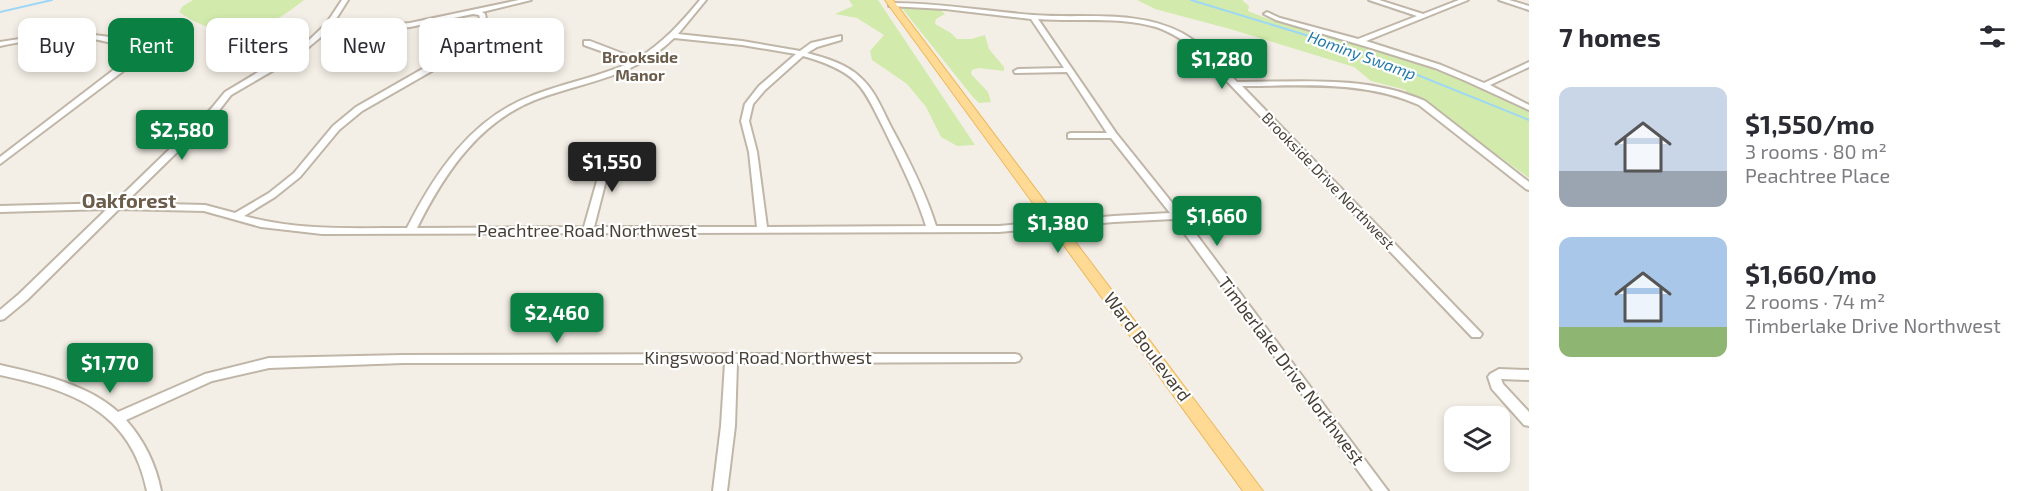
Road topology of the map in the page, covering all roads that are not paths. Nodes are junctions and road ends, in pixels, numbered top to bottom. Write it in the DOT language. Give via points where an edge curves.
graph roads {
  1 [pos="345,0"];
  2 [pos="528,0"];
  3 [pos="703,0"];
  4 [pos="1372,0"];
  5 [pos="1465,0"];
  6 [pos="1502,0"];
  7 [pos="890,3"];
  8 [pos="1529,8"];
  9 [pos="474,12"];
  10 [pos="1267,14"];
  11 [pos="1423,16"];
  12 [pos="1033,17"];
  13 [pos="334,18"];
  14 [pos="407,24"];
  15 [pos="321,34"];
  16 [pos="675,36"];
  17 [pos="838,38"];
  18 [pos="1358,42"];
  19 [pos="0,44"];
  20 [pos="587,44"];
  21 [pos="801,54"];
  22 [pos="639,62"];
  23 [pos="1529,64"];
  24 [pos="1068,70"];
  25 [pos="1018,71"];
  26 [pos="1235,84"];
  27 [pos="1485,85"];
  28 [pos="1529,108"];
  29 [pos="1113,135"];
  30 [pos="1071,136"];
  31 [pos="610,149"];
  32 [pos="0,161"];
  33 [pos="1529,187"];
  34 [pos="115,206"];
  35 [pos="0,209"];
  36 [pos="1177,216"];
  37 [pos="236,217"];
  38 [pos="1056,225"];
  39 [pos="762,230"];
  40 [pos="932,230"];
  41 [pos="410,231"];
  42 [pos="588,231"];
  43 [pos="0,316"];
  44 [pos="1476,334"];
  45 [pos="731,358"];
  46 [pos="1015,358"];
  47 [pos="0,370"];
  48 [pos="1529,375"];
  49 [pos="117,418"];
  50 [pos="1529,421"];
  51 [pos="154,491"];
  52 [pos="720,491"];
  53 [pos="1254,491"];
  54 [pos="1381,491"];
  1 -- 13 [label="street"];
  2 -- 9 [label="street"];
  3 -- 16 [label="street"];
  4 -- 11 [label="street"];
  5 -- 11 [label="street"];
  6 -- 8 [label="street"];
  7 -- 12 [label="street, Brookside Drive Northwest"];
  7 -- 38 [label="main road, Ward Boulevard"];
  9 -- 14 [label="street"];
  9 -- 37 [label="street" via="482,14 486,24 476,42 359,109 336,128 297,175"];
  10 -- 18 [label="street"];
  11 -- 18 [label="street"];
  12 -- 24 [label="street, Timberlake Drive Northwest"];
  12 -- 26 [label="street, Brookside Drive Northwest" via="1118,18 1168,29 1200,48"];
  15 -- 34 [label="street" via="230,91"];
  16 -- 21 [label="street"];
  16 -- 22 [label="street"];
  17 -- 21 [label="street" via="814,45"];
  18 -- 27 [label="street"];
  19 -- 32 [label="street" via="96,37 123,44 131,56 123,67"];
  20 -- 22 [label="street"];
  21 -- 39 [label="street" via="751,99 746,113"];
  21 -- 40 [label="street" via="849,72 864,86 915,178"];
  22 -- 41 [label="street" via="531,99 487,126 446,165"];
  23 -- 27 [label="street"];
  24 -- 25 [label="street"];
  24 -- 29 [label="street, Timberlake Drive Northwest"];
  26 -- 33 [label="street" via="1371,86 1406,94"];
  26 -- 44 [label="street, Brookside Drive Northwest"];
  27 -- 28 [label="street"];
  29 -- 30 [label="street"];
  29 -- 36 [label="street, Timberlake Drive Northwest"];
  31 -- 42 [label="street"];
  34 -- 35 [label="street, Peachtree Road Northwest"];
  34 -- 37 [label="street, Peachtree Road Northwest" via="205,208"];
  34 -- 43 [label="street"];
  36 -- 38 [label="street, Peachtree Road Northwest"];
  36 -- 54 [label="street, Timberlake Drive Northwest"];
  37 -- 41 [label="street, Peachtree Road Northwest" via="293,229"];
  38 -- 40 [label="street, Peachtree Road Northwest"];
  38 -- 53 [label="main road, Ward Boulevard"];
  39 -- 40 [label="street, Peachtree Road Northwest"];
  39 -- 42 [label="street, Peachtree Road Northwest"];
  41 -- 42 [label="street, Peachtree Road Northwest"];
  45 -- 46 [label="street, Kingswood Road Northwest"];
  45 -- 49 [label="street, Kingswood Road Northwest" via="269,363 209,377"];
  45 -- 52 [label="street"];
  47 -- 49 [label="street" via="77,394"];
  48 -- 50 [label="street" via="1494,377 1497,386"];
  49 -- 51 [label="street" via="141,454"];
}
